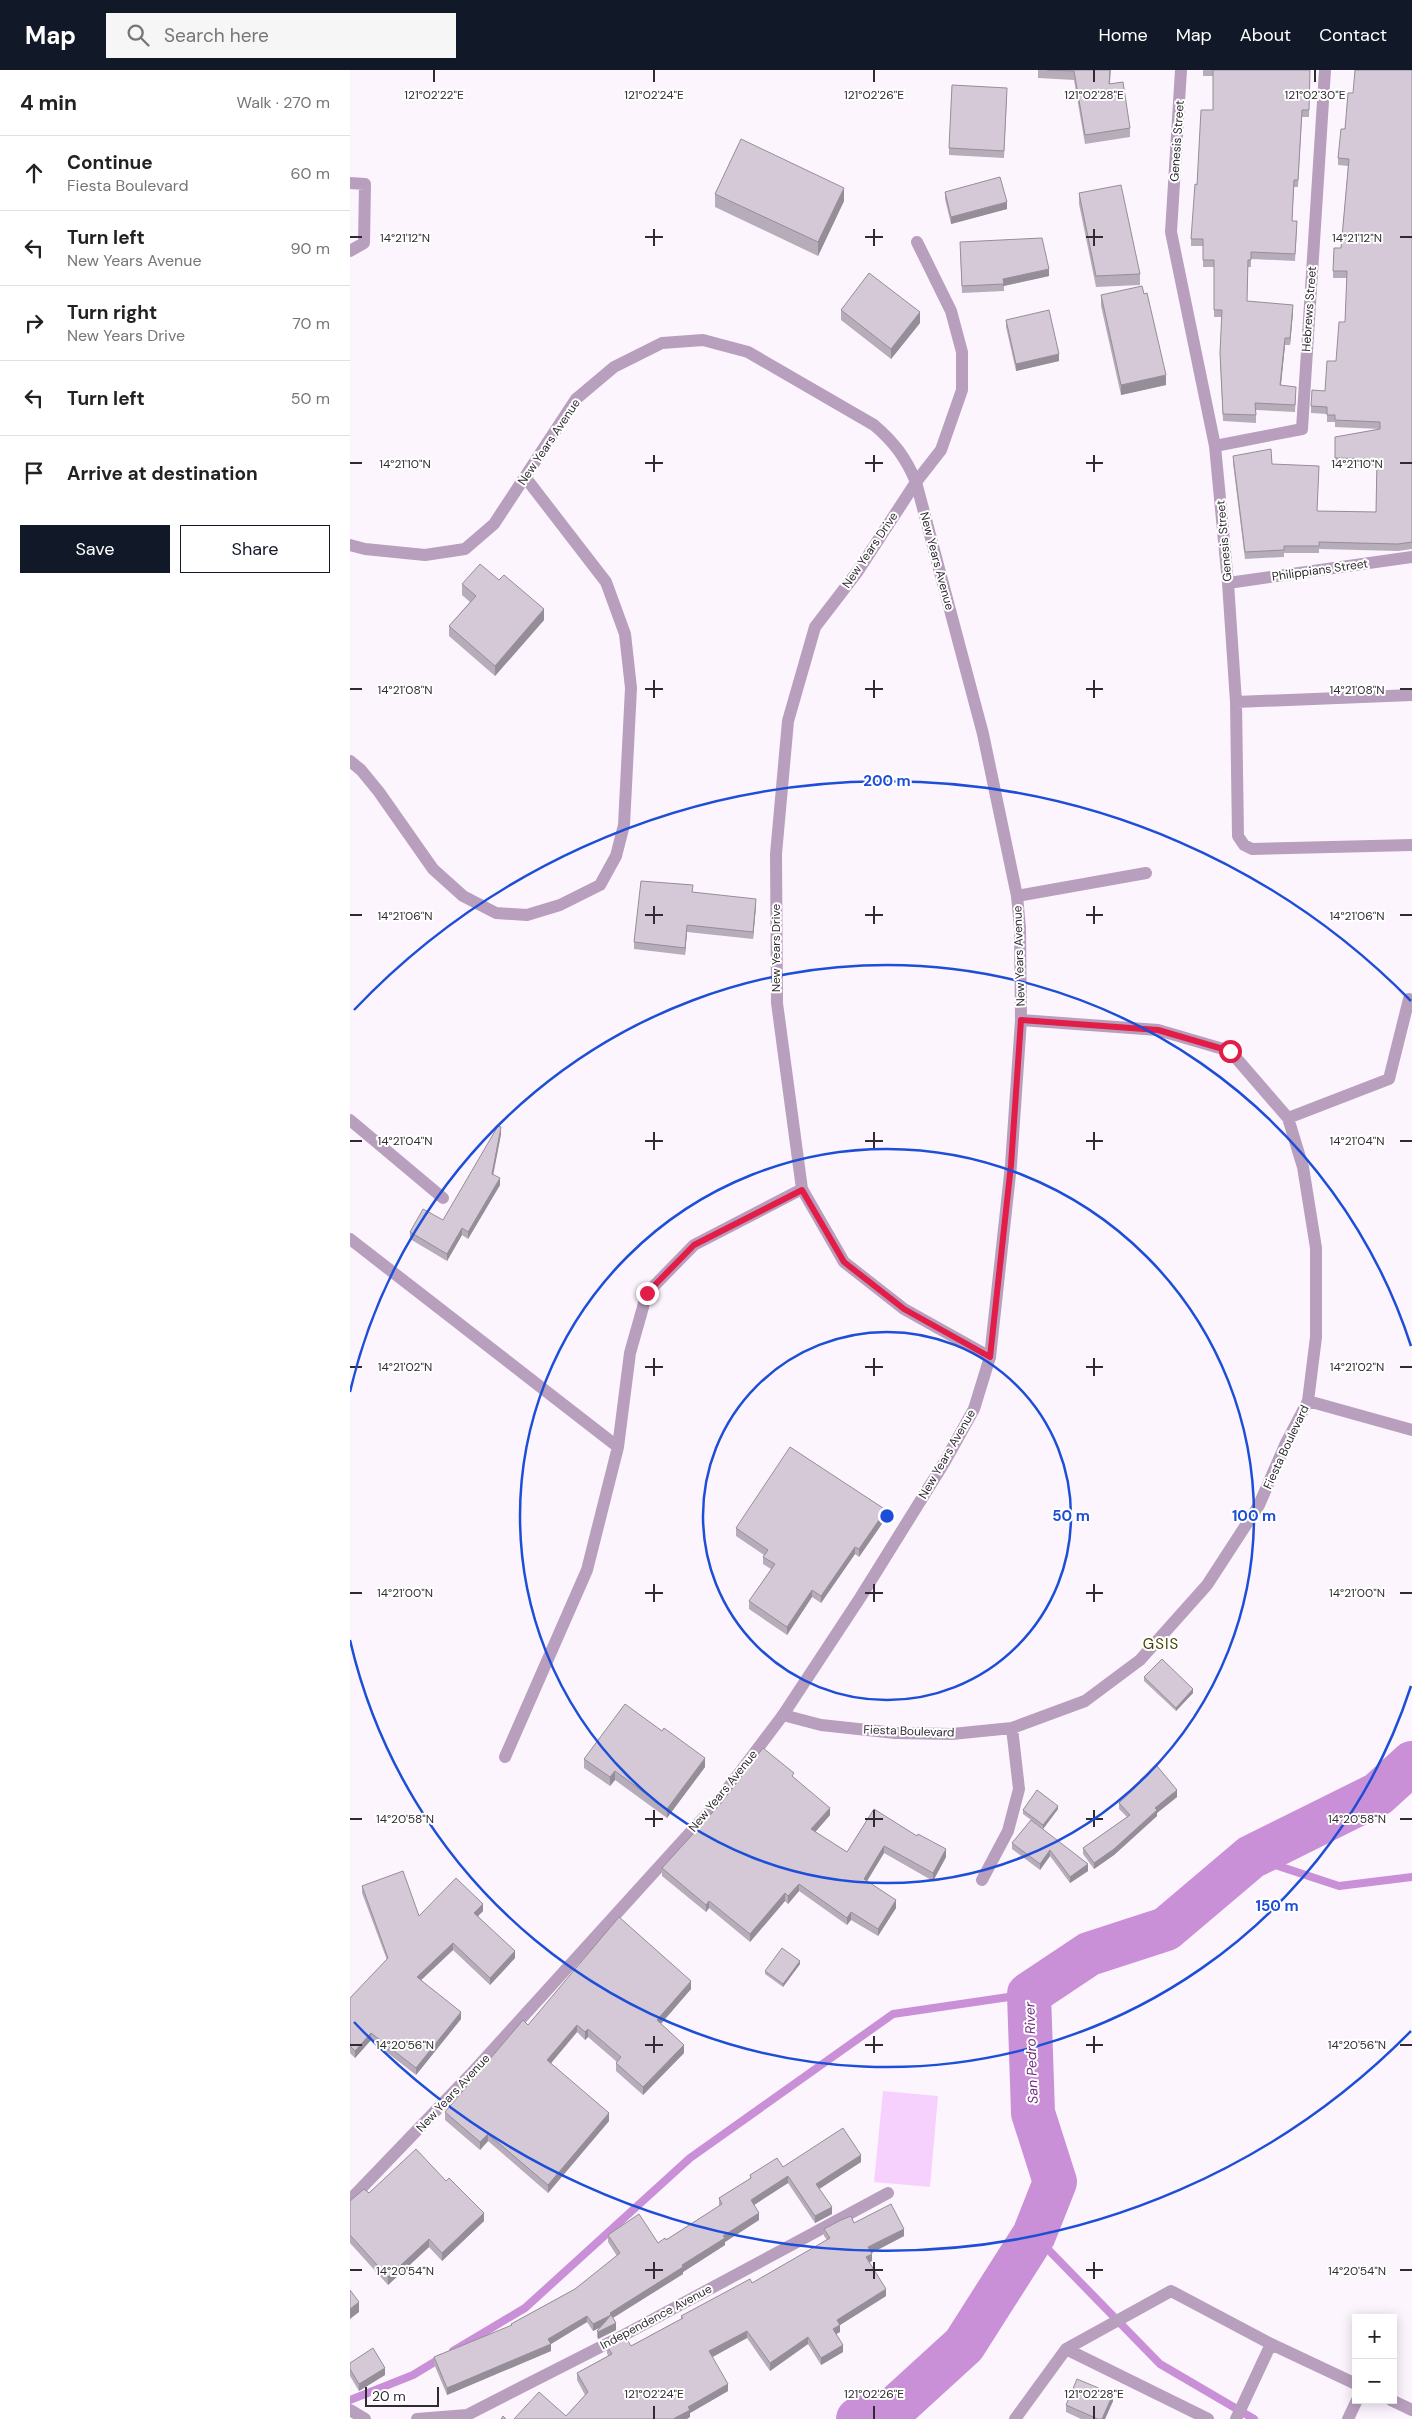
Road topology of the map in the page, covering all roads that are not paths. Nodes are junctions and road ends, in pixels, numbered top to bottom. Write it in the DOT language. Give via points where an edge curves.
graph roads {
  1 [pos="1181,70"];
  2 [pos="1325,70"];
  3 [pos="350,183"];
  4 [pos="917,242"];
  5 [pos="350,251"];
  6 [pos="1214,446"];
  7 [pos="525,477"];
  8 [pos="916,482"];
  9 [pos="350,545"];
  10 [pos="1412,557"];
  11 [pos="1228,583"];
  12 [pos="1412,695"];
  13 [pos="1236,702"];
  14 [pos="350,761"];
  15 [pos="1412,845"];
  16 [pos="1146,873"];
  17 [pos="1017,896"];
  18 [pos="1409,999"];
  19 [pos="1021,1020"];
  20 [pos="1288,1118"];
  21 [pos="350,1120"];
  22 [pos="802,1190"];
  23 [pos="443,1198"];
  24 [pos="350,1239"];
  25 [pos="990,1357"];
  26 [pos="1308,1401"];
  27 [pos="1412,1430"];
  28 [pos="618,1447"];
  29 [pos="783,1715"];
  30 [pos="1012,1728"];
  31 [pos="505,1757"];
  32 [pos="982,1880"];
  33 [pos="888,2193"];
  34 [pos="350,2200"];
  35 [pos="1271,2344"];
  36 [pos="1066,2350"];
  37 [pos="1352,2382"];
  38 [pos="1397,2403"];
  39 [pos="1355,2404"];
  40 [pos="350,2410"];
  41 [pos="1412,2410"];
  42 [pos="467,2417"];
  43 [pos="365,2419"];
  44 [pos="417,2419"];
  45 [pos="1015,2419"];
  46 [pos="1208,2419"];
  47 [pos="1236,2419"];
  48 [pos="1348,2419"];
  1 -- 6 [label="street, Genesis Street" via="1171,232"];
  2 -- 6 [label="street, Hebrews Street" via="1302,429"];
  3 -- 5 [label="street" via="365,184 364,243"];
  4 -- 8 [label="street, New Years Drive" via="951,311 962,352 962,390 941,450"];
  6 -- 11 [label="street, Genesis Street"];
  7 -- 8 [label="street, New Years Avenue" via="576,399 614,367 662,343 703,340 748,352 874,425 892,440"];
  7 -- 9 [label="street, New Years Avenue" via="494,524 464,550 425,555"];
  7 -- 14 [label="street" via="606,582 625,634 631,688 624,825 616,856 600,884 560,905 527,915 496,913 463,896 433,869 362,770"];
  8 -- 17 [label="street, New Years Avenue" via="983,734"];
  8 -- 22 [label="street, New Years Drive" via="858,571 815,627 788,722 776,854 776,1003"];
  10 -- 11 [label="street, Philippians Street"];
  11 -- 13 [label="street, Genesis Street"];
  12 -- 13 [label="street"];
  13 -- 15 [label="street, Genesis Street" via="1238,836 1244,846 1252,849"];
  16 -- 17 [label="street"];
  17 -- 19 [label="street, New Years Avenue"];
  18 -- 20 [label="street" via="1388,1079"];
  19 -- 20 [label="street, Fiesta Boulevard" via="1158,1030 1230,1051"];
  19 -- 25 [label="street, New Years Avenue" via="1011,1165"];
  20 -- 26 [label="street, Fiesta Boulevard" via="1303,1168 1316,1248 1316,1338"];
  21 -- 23 [label="street"];
  22 -- 25 [label="street, New Years Drive" via="844,1262 904,1309"];
  22 -- 28 [label="street" via="694,1245 647,1293 630,1353"];
  24 -- 28 [label="street"];
  25 -- 29 [label="street, New Years Avenue" via="974,1409 944,1463"];
  26 -- 27 [label="street"];
  26 -- 30 [label="street, Fiesta Boulevard" via="1259,1505 1207,1585 1140,1660 1085,1701"];
  28 -- 31 [label="street" via="587,1570"];
  29 -- 30 [label="street, Fiesta Boulevard" via="821,1725 895,1733 952,1734"];
  29 -- 34 [label="street, New Years Avenue" via="716,1804 470,2075"];
  30 -- 32 [label="street" via="1019,1789 1008,1832"];
  33 -- 42 [label="street, Independence Avenue"];
  35 -- 36 [label="street" via="1170,2290"];
  35 -- 37 [label="street"];
  35 -- 47 [label="street"];
  36 -- 45 [label="street"];
  36 -- 46 [label="street"];
  38 -- 41 [label="street"];
  39 -- 48 [label="street"];
  40 -- 43 [label="street"];
  42 -- 44 [label="street, Independence Avenue"];
}
